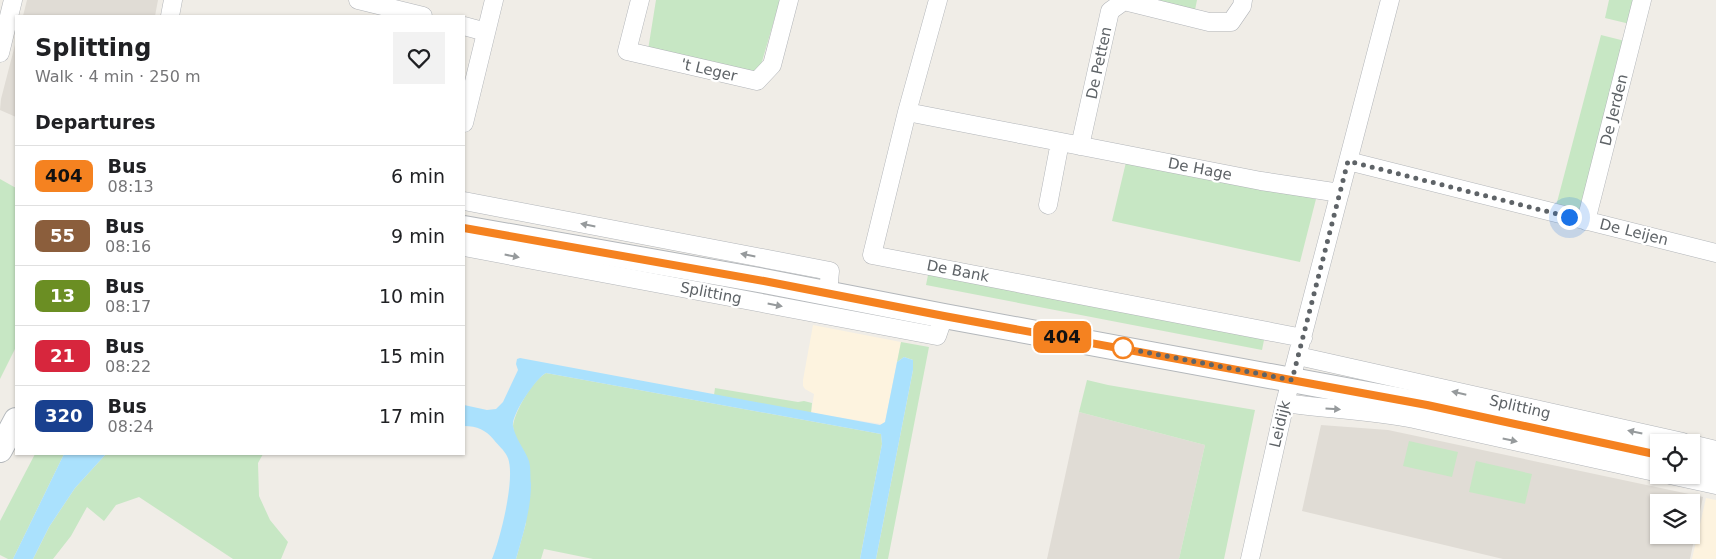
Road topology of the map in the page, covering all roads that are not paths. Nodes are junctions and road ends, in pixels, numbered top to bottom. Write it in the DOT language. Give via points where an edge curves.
graph roads {
  1 [pos="13,0"];
  2 [pos="172,0"];
  3 [pos="358,0"];
  4 [pos="494,0"];
  5 [pos="640,0"];
  6 [pos="789,0"];
  7 [pos="938,0"];
  8 [pos="1243,0"];
  9 [pos="1390,0"];
  10 [pos="1642,0"];
  11 [pos="170,15"];
  12 [pos="419,15"];
  13 [pos="465,26"];
  14 [pos="486,32"];
  15 [pos="0,52"];
  16 [pos="907,112"];
  17 [pos="465,119"];
  18 [pos="1060,142"];
  19 [pos="1080,146"];
  20 [pos="1348,161"];
  21 [pos="1340,193"];
  22 [pos="465,201"];
  23 [pos="1048,205"];
  24 [pos="1586,221"];
  25 [pos="465,228"];
  26 [pos="465,247"];
  27 [pos="1716,252"];
  28 [pos="829,282"];
  29 [pos="944,316"];
  30 [pos="1303,338"];
  31 [pos="1298,356"];
  32 [pos="1292,380"];
  33 [pos="1285,403"];
  34 [pos="15,422"];
  35 [pos="1650,435"];
  36 [pos="1700,446"];
  37 [pos="0,450"];
  38 [pos="1716,450"];
  39 [pos="1650,453"];
  40 [pos="1700,464"];
  41 [pos="1716,468"];
  42 [pos="1650,470"];
  43 [pos="1700,482"];
  44 [pos="1716,485"];
  45 [pos="1250,559"];
  1 -- 15 [label="street"];
  2 -- 11 [label="street"];
  3 -- 12 [label="street"];
  4 -- 14 [label="street"];
  5 -- 6 [label="street, 't Leger" via="627,52 757,81 772,64"];
  7 -- 16 [label="street, De Bank"];
  8 -- 19 [label="street, De Petten" via="1231,22 1209,22 1124,1 1110,11"];
  9 -- 20 [label="street, Leidijk"];
  10 -- 24 [label="street, De Jerden"];
  13 -- 14 [label="street"];
  14 -- 17 [label="street"];
  16 -- 18 [label="street, De Hage"];
  16 -- 30 [label="street, De Bank" via="872,255"];
  18 -- 19 [label="street, De Hage"];
  18 -- 23 [label="street"];
  19 -- 21 [label="street, De Hage"];
  20 -- 21 [label="street, Leidijk"];
  20 -- 24 [label="street, De Leijen"];
  21 -- 30 [label="street, Leidijk"];
  28 -- 22 [label="street, Splitting, one-way"];
  24 -- 27 [label="street, De Leijen"];
  25 -- 28 [label="main road, Splitting"];
  26 -- 29 [label="street, Splitting, one-way" via="937,336"];
  28 -- 29 [label="main road, Splitting"];
  29 -- 32 [label="main road, Splitting"];
  30 -- 31 [label="street, Leidijk"];
  31 -- 32 [label="street, Leidijk"];
  35 -- 31 [label="street, Splitting, one-way"];
  32 -- 33 [label="street, Leidijk"];
  32 -- 39 [label="main road, Splitting"];
  33 -- 42 [label="street, one-way" via="1414,418"];
  33 -- 45 [label="street, Leidijk"];
  34 -- 37 [label="main road"];
  36 -- 38 [label="street"];
  40 -- 41 [label="main road"];
  43 -- 44 [label="street"];
}
